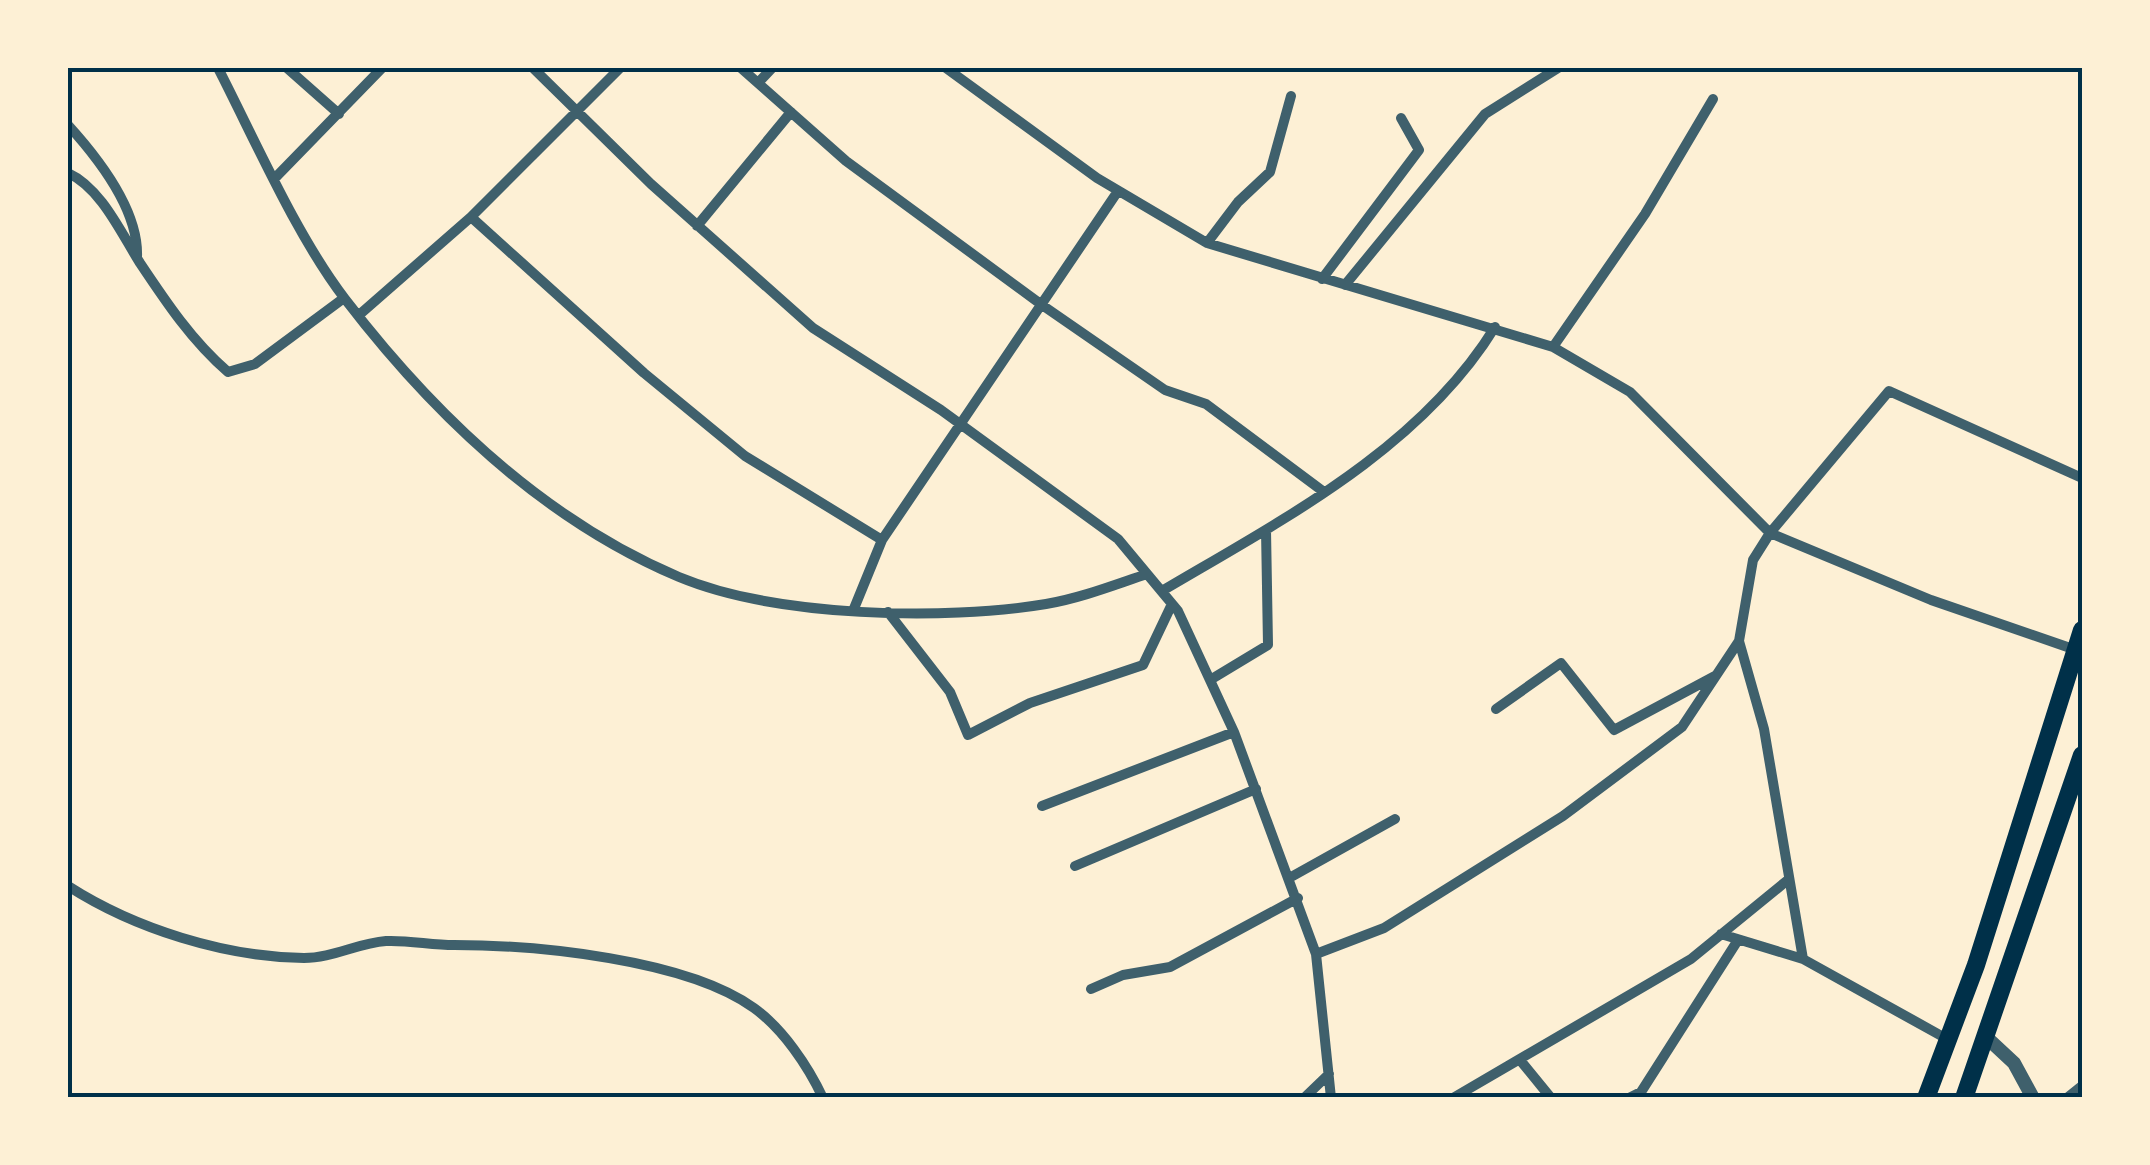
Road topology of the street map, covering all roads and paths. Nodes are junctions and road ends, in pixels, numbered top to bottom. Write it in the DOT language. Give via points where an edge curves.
graph roads {
  1 [pos="218,68"];
  2 [pos="287,68"];
  3 [pos="382,68"];
  4 [pos="534,68"];
  5 [pos="620,68"];
  6 [pos="741,68"];
  7 [pos="772,68"];
  8 [pos="946,68"];
  9 [pos="1558,68"];
  10 [pos="758,83"];
  11 [pos="1291,96"];
  12 [pos="1713,99"];
  13 [pos="578,111"];
  14 [pos="791,112"];
  15 [pos="339,114"];
  16 [pos="1401,118"];
  17 [pos="68,125"];
  18 [pos="68,173"];
  19 [pos="275,178"];
  20 [pos="1118,190"];
  21 [pos="472,217"];
  22 [pos="697,226"];
  23 [pos="1207,243"];
  24 [pos="137,258"];
  25 [pos="1322,279"];
  26 [pos="1345,285"];
  27 [pos="344,298"];
  28 [pos="1042,304"];
  29 [pos="359,314"];
  30 [pos="1494,327"];
  31 [pos="1553,347"];
  32 [pos="962,425"];
  33 [pos="2082,478"];
  34 [pos="1324,492"];
  35 [pos="1266,530"];
  36 [pos="1770,533"];
  37 [pos="882,540"];
  38 [pos="1147,574"];
  39 [pos="1162,592"];
  40 [pos="1172,604"];
  41 [pos="853,611"];
  42 [pos="888,612"];
  43 [pos="2082,630"];
  44 [pos="1739,641"];
  45 [pos="2076,650"];
  46 [pos="1721,674"];
  47 [pos="1210,680"];
  48 [pos="1496,708"];
  49 [pos="1234,732"];
  50 [pos="2082,755"];
  51 [pos="1256,789"];
  52 [pos="1042,806"];
  53 [pos="1395,819"];
  54 [pos="1075,866"];
  55 [pos="1291,877"];
  56 [pos="1790,878"];
  57 [pos="68,886"];
  58 [pos="1298,898"];
  59 [pos="1721,934"];
  60 [pos="1738,940"];
  61 [pos="1316,954"];
  62 [pos="1804,959"];
  63 [pos="1091,989"];
  64 [pos="1985,1036"];
  65 [pos="1947,1039"];
  66 [pos="1520,1060"];
  67 [pos="1329,1074"];
  68 [pos="2082,1086"];
  69 [pos="823,1098"];
  70 [pos="1304,1098"];
  71 [pos="1331,1098"];
  72 [pos="1453,1098"];
  73 [pos="1551,1098"];
  74 [pos="1630,1098"];
  75 [pos="1926,1098"];
  76 [pos="1964,1098"];
  77 [pos="2033,1098"];
  78 [pos="2067,1098"];
  1 -- 19 [label="street"];
  2 -- 15 [label="street"];
  3 -- 15 [label="street"];
  4 -- 13 [label="street"];
  5 -- 13 [label="street"];
  6 -- 10 [label="street"];
  7 -- 10 [label="street"];
  8 -- 20 [label="street"];
  9 -- 26 [label="street" via="1484,114"];
  10 -- 14 [label="street"];
  11 -- 23 [label="street" via="1270,172"];
  12 -- 31 [label="street" via="1645,214"];
  13 -- 21 [label="street"];
  13 -- 22 [label="street"];
  14 -- 22 [label="street"];
  14 -- 28 [label="street" via="846,161"];
  15 -- 19 [label="street"];
  16 -- 25 [label="street" via="1419,150"];
  17 -- 24 [label="street" via="108,178 138,237"];
  18 -- 24 [label="street" via="90,192"];
  19 -- 27 [label="street"];
  20 -- 23 [label="street"];
  20 -- 28 [label="street"];
  21 -- 29 [label="street"];
  21 -- 37 [label="street" via="745,456"];
  22 -- 32 [label="street" via="813,328"];
  23 -- 25 [label="street"];
  24 -- 27 [label="street" via="179,320 228,372 255,364"];
  25 -- 26 [label="street"];
  26 -- 30 [label="street"];
  27 -- 29 [label="street"];
  28 -- 32 [label="street"];
  28 -- 34 [label="street" via="1165,390 1206,404"];
  29 -- 41 [label="street" via="446,416 530,492 638,558 735,592"];
  30 -- 31 [label="street"];
  30 -- 34 [label="street" via="1473,362 1420,417"];
  31 -- 36 [label="street" via="1630,392"];
  32 -- 37 [label="street"];
  32 -- 38 [label="street" via="1118,539"];
  33 -- 36 [label="street" via="1889,392"];
  34 -- 35 [label="street"];
  35 -- 39 [label="street"];
  35 -- 47 [label="street" via="1268,645"];
  36 -- 44 [label="street" via="1753,560"];
  36 -- 45 [label="street" via="1931,600"];
  37 -- 41 [label="street"];
  38 -- 39 [label="street"];
  38 -- 42 [label="street" via="1043,605"];
  39 -- 40 [label="street"];
  40 -- 42 [label="street" via="1143,665 1030,703 968,735 950,692"];
  40 -- 47 [label="street"];
  41 -- 42 [label="street"];
  43 -- 45 [label="main road"];
  44 -- 46 [label="street"];
  44 -- 56 [label="street" via="1764,729"];
  45 -- 65 [label="main road"];
  46 -- 48 [label="street" via="1614,730 1561,663"];
  46 -- 61 [label="street" via="1682,727 1563,816 1384,928"];
  47 -- 49 [label="street"];
  49 -- 51 [label="street"];
  49 -- 52 [label="street"];
  50 -- 64 [label="main road"];
  51 -- 54 [label="street"];
  51 -- 55 [label="street"];
  53 -- 55 [label="street"];
  55 -- 58 [label="street"];
  56 -- 59 [label="street"];
  56 -- 62 [label="street"];
  57 -- 69 [label="street" via="141,922 253,953 307,958 382,941 488,943 658,968 753,1007 782,1035"];
  58 -- 61 [label="street"];
  58 -- 63 [label="street" via="1170,967"];
  59 -- 60 [label="street"];
  59 -- 66 [label="street" via="1691,959"];
  60 -- 62 [label="street"];
  60 -- 74 [label="street" via="1641,1092"];
  61 -- 67 [label="street"];
  62 -- 65 [label="street"];
  64 -- 76 [label="main road"];
  64 -- 77 [label="street" via="2014,1062"];
  65 -- 75 [label="main road"];
  66 -- 72 [label="street"];
  66 -- 73 [label="street"];
  67 -- 70 [label="street"];
  67 -- 71 [label="street"];
  68 -- 78 [label="street"];
}
